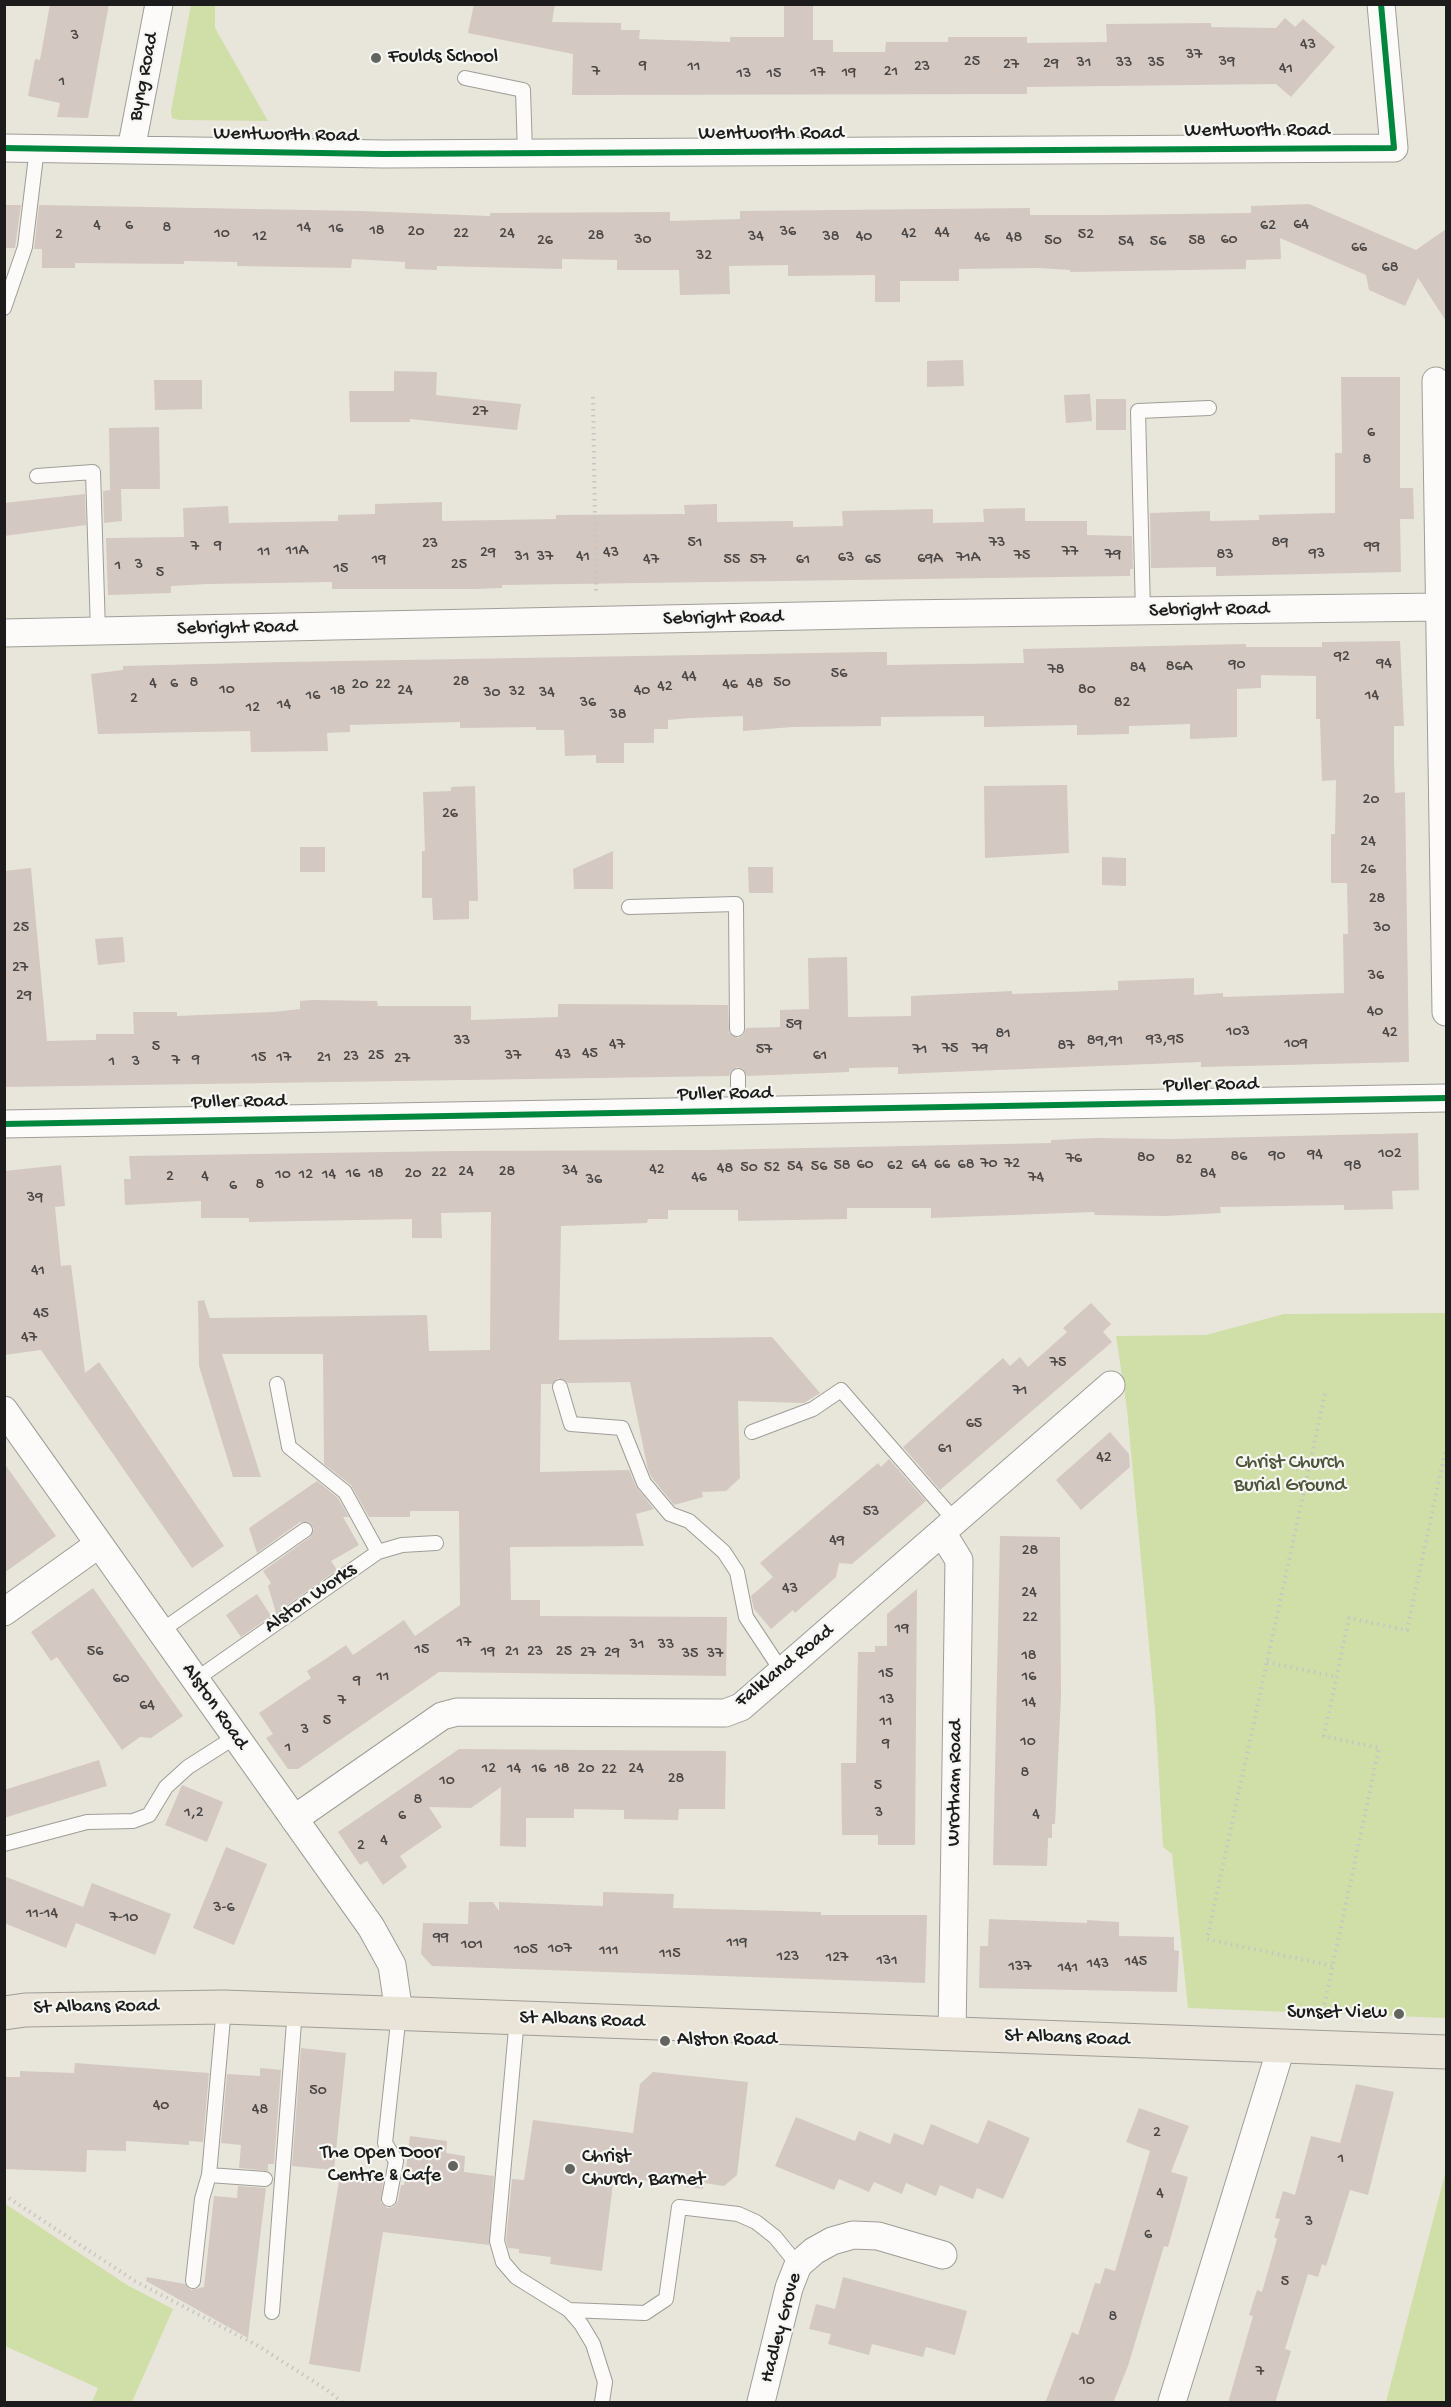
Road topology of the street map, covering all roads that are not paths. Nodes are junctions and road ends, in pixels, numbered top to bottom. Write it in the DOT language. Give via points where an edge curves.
graph roads {
  1 [pos="159,4"];
  2 [pos="1381,4"];
  3 [pos="465,78"];
  4 [pos="4,148"];
  5 [pos="37,148"];
  6 [pos="131,150"];
  7 [pos="525,153"];
  8 [pos="4,308"];
  9 [pos="1436,381"];
  10 [pos="1209,408"];
  11 [pos="37,476"];
  12 [pos="1441,607"];
  13 [pos="1143,612"];
  14 [pos="98,631"];
  15 [pos="4,633"];
  16 [pos="629,907"];
  17 [pos="1446,1012"];
  18 [pos="737,1029"];
  19 [pos="738,1076"];
  20 [pos="1446,1098"];
  21 [pos="738,1112"];
  22 [pos="4,1124"];
  23 [pos="277,1384"];
  24 [pos="1111,1385"];
  25 [pos="560,1387"];
  26 [pos="4,1410"];
  27 [pos="753,1432"];
  28 [pos="949,1528"];
  29 [pos="305,1530"];
  30 [pos="436,1543"];
  31 [pos="99,1544"];
  32 [pos="378,1552"];
  33 [pos="4,1612"];
  34 [pos="161,1631"];
  35 [pos="783,1673"];
  36 [pos="195,1680"];
  37 [pos="235,1737"];
  38 [pos="294,1819"];
  39 [pos="4,1844"];
  40 [pos="224,2007"];
  41 [pos="295,2009"];
  42 [pos="4,2013"];
  43 [pos="399,2013"];
  44 [pos="517,2018"];
  45 [pos="952,2036"];
  46 [pos="1282,2045"];
  47 [pos="1446,2052"];
  48 [pos="209,2175"];
  49 [pos="265,2179"];
  50 [pos="389,2199"];
  51 [pos="943,2255"];
  52 [pos="798,2265"];
  53 [pos="193,2281"];
  54 [pos="569,2310"];
  55 [pos="272,2312"];
  56 [pos="602,2403"];
  57 [pos="761,2403"];
  58 [pos="1172,2403"];
  1 -- 6 [label="street, Byng Road"];
  2 -- 7 [label="street, Wentworth Road" via="1394,148"];
  3 -- 7 [label="lane" via="523,90"];
  4 -- 5 [label="street, Wentworth Road"];
  5 -- 6 [label="street, Wentworth Road"];
  5 -- 8 [label="lane" via="25,247"];
  6 -- 7 [label="street, Wentworth Road"];
  9 -- 12 [label="street"];
  10 -- 13 [label="lane" via="1138,411"];
  11 -- 14 [label="lane" via="93,472"];
  12 -- 13 [label="street, Sebright Road"];
  12 -- 17 [label="street"];
  13 -- 14 [label="street, Sebright Road"];
  14 -- 15 [label="street, Sebright Road"];
  16 -- 18 [label="lane" via="736,904"];
  19 -- 21 [label="lane"];
  20 -- 21 [label="street, Puller Road"];
  21 -- 22 [label="street, Puller Road"];
  23 -- 32 [label="lane" via="289,1448 345,1492"];
  24 -- 28 [label="street, Falkland Road"];
  25 -- 35 [label="lane" via="571,1424 622,1428 644,1483 670,1514 689,1521 724,1552 738,1572 746,1617"];
  26 -- 31 [label="street, Alston Road"];
  27 -- 28 [label="lane" via="813,1409 841,1390"];
  28 -- 35 [label="street, Falkland Road"];
  28 -- 45 [label="street, Wrotham Road" via="959,1560"];
  29 -- 34 [label="lane"];
  30 -- 32 [label="lane, Alston Works" via="402,1545"];
  31 -- 33 [label="street"];
  31 -- 34 [label="street, Alston Road"];
  32 -- 36 [label="lane, Alston Works"];
  34 -- 36 [label="street, Alston Road"];
  35 -- 38 [label="street, Falkland Road" via="741,1707 725,1713 457,1712 442,1716"];
  36 -- 37 [label="street, Alston Road"];
  37 -- 38 [label="street, Alston Road"];
  37 -- 39 [label="lane" via="173,1780 149,1815 134,1821 87,1822"];
  38 -- 43 [label="street, Alston Road" via="382,1946 392,1965"];
  40 -- 41 [label="main road, St Albans Road"];
  40 -- 42 [label="main road, St Albans Road"];
  40 -- 48 [label="lane"];
  41 -- 43 [label="main road, St Albans Road"];
  41 -- 55 [label="lane"];
  43 -- 44 [label="main road, St Albans Road"];
  43 -- 50 [label="lane" via="385,2143 396,2161"];
  44 -- 45 [label="main road, St Albans Road"];
  44 -- 54 [label="lane" via="497,2241 503,2262 516,2277"];
  45 -- 46 [label="main road, St Albans Road"];
  46 -- 47 [label="main road, St Albans Road"];
  46 -- 58 [label="street"];
  48 -- 49 [label="lane"];
  48 -- 53 [label="lane" via="202,2199"];
  51 -- 52 [label="street, Hadley Grove" via="878,2236 853,2235 832,2241"];
  52 -- 54 [label="lane" via="775,2237 756,2222 738,2214 679,2207 666,2299 645,2313"];
  52 -- 57 [label="street, Hadley Grove"];
  54 -- 56 [label="lane" via="593,2344 604,2382"];
}
